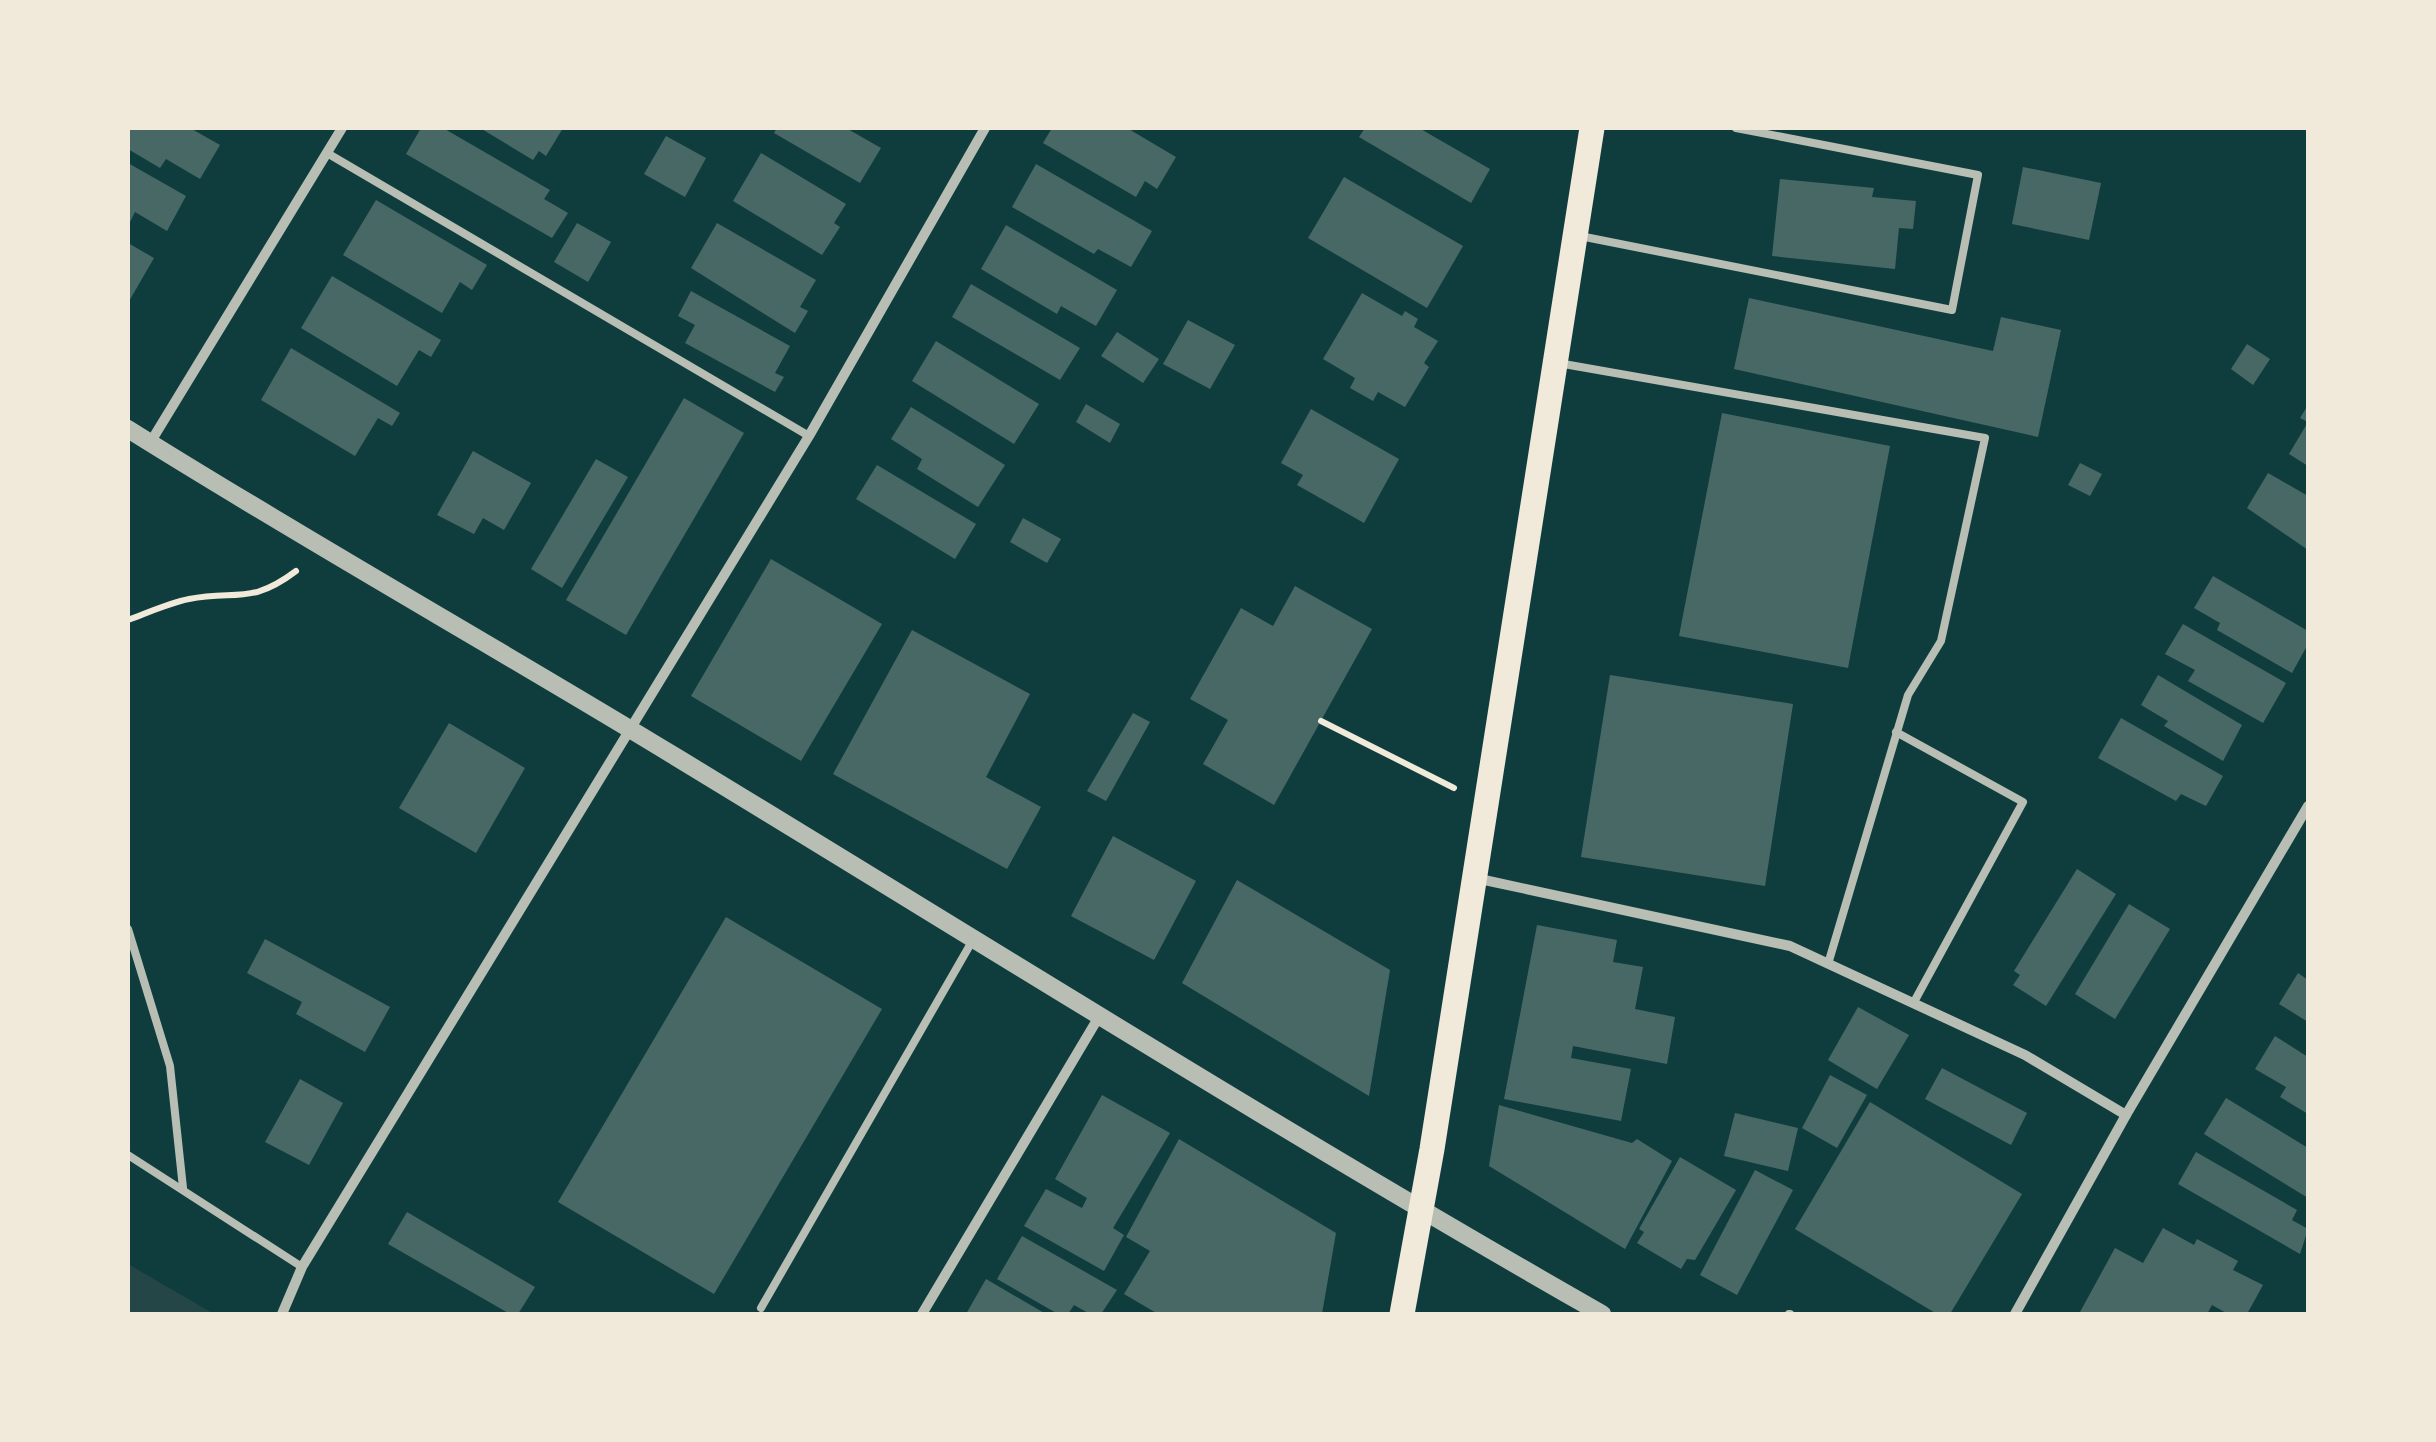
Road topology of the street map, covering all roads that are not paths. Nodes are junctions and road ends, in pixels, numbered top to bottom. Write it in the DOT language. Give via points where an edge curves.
graph roads {
  1 [pos="342,128"];
  2 [pos="985,128"];
  3 [pos="1592,128"];
  4 [pos="1736,128"];
  5 [pos="327,153"];
  6 [pos="1576,235"];
  7 [pos="1556,362"];
  8 [pos="128,429"];
  9 [pos="809,436"];
  10 [pos="150,443"];
  11 [pos="628,728"];
  12 [pos="1896,732"];
  13 [pos="2308,806"];
  14 [pos="1475,878"];
  15 [pos="128,929"];
  16 [pos="974,938"];
  17 [pos="1828,964"];
  18 [pos="1914,1002"];
  19 [pos="1100,1014"];
  20 [pos="2126,1115"];
  21 [pos="128,1155"];
  22 [pos="183,1188"];
  23 [pos="1422,1210"];
  24 [pos="302,1267"];
  25 [pos="761,1308"];
  26 [pos="282,1314"];
  27 [pos="922,1314"];
  28 [pos="1402,1314"];
  29 [pos="1602,1314"];
  30 [pos="2016,1314"];
  1 -- 5 [label="street"];
  2 -- 9 [label="street"];
  3 -- 6 [label="main road"];
  4 -- 6 [label="lane" via="1978,175 1952,310"];
  5 -- 9 [label="lane"];
  5 -- 10 [label="street"];
  6 -- 7 [label="main road"];
  7 -- 12 [label="lane" via="1985,438 1941,641 1908,694"];
  7 -- 14 [label="main road"];
  8 -- 10 [label="street"];
  9 -- 11 [label="street"];
  10 -- 11 [label="street"];
  11 -- 16 [label="street"];
  11 -- 24 [label="street"];
  12 -- 17 [label="lane"];
  12 -- 18 [label="lane" via="2023,802"];
  13 -- 20 [label="street"];
  14 -- 17 [label="street" via="1790,946"];
  14 -- 23 [label="main road"];
  15 -- 22 [label="lane" via="170,1066"];
  16 -- 19 [label="street"];
  16 -- 25 [label="lane"];
  17 -- 18 [label="street"];
  18 -- 20 [label="street" via="2026,1055"];
  19 -- 23 [label="street"];
  19 -- 27 [label="street"];
  20 -- 30 [label="street"];
  21 -- 22 [label="lane"];
  22 -- 24 [label="lane"];
  23 -- 28 [label="main road"];
  23 -- 29 [label="street"];
  24 -- 26 [label="street"];
}
